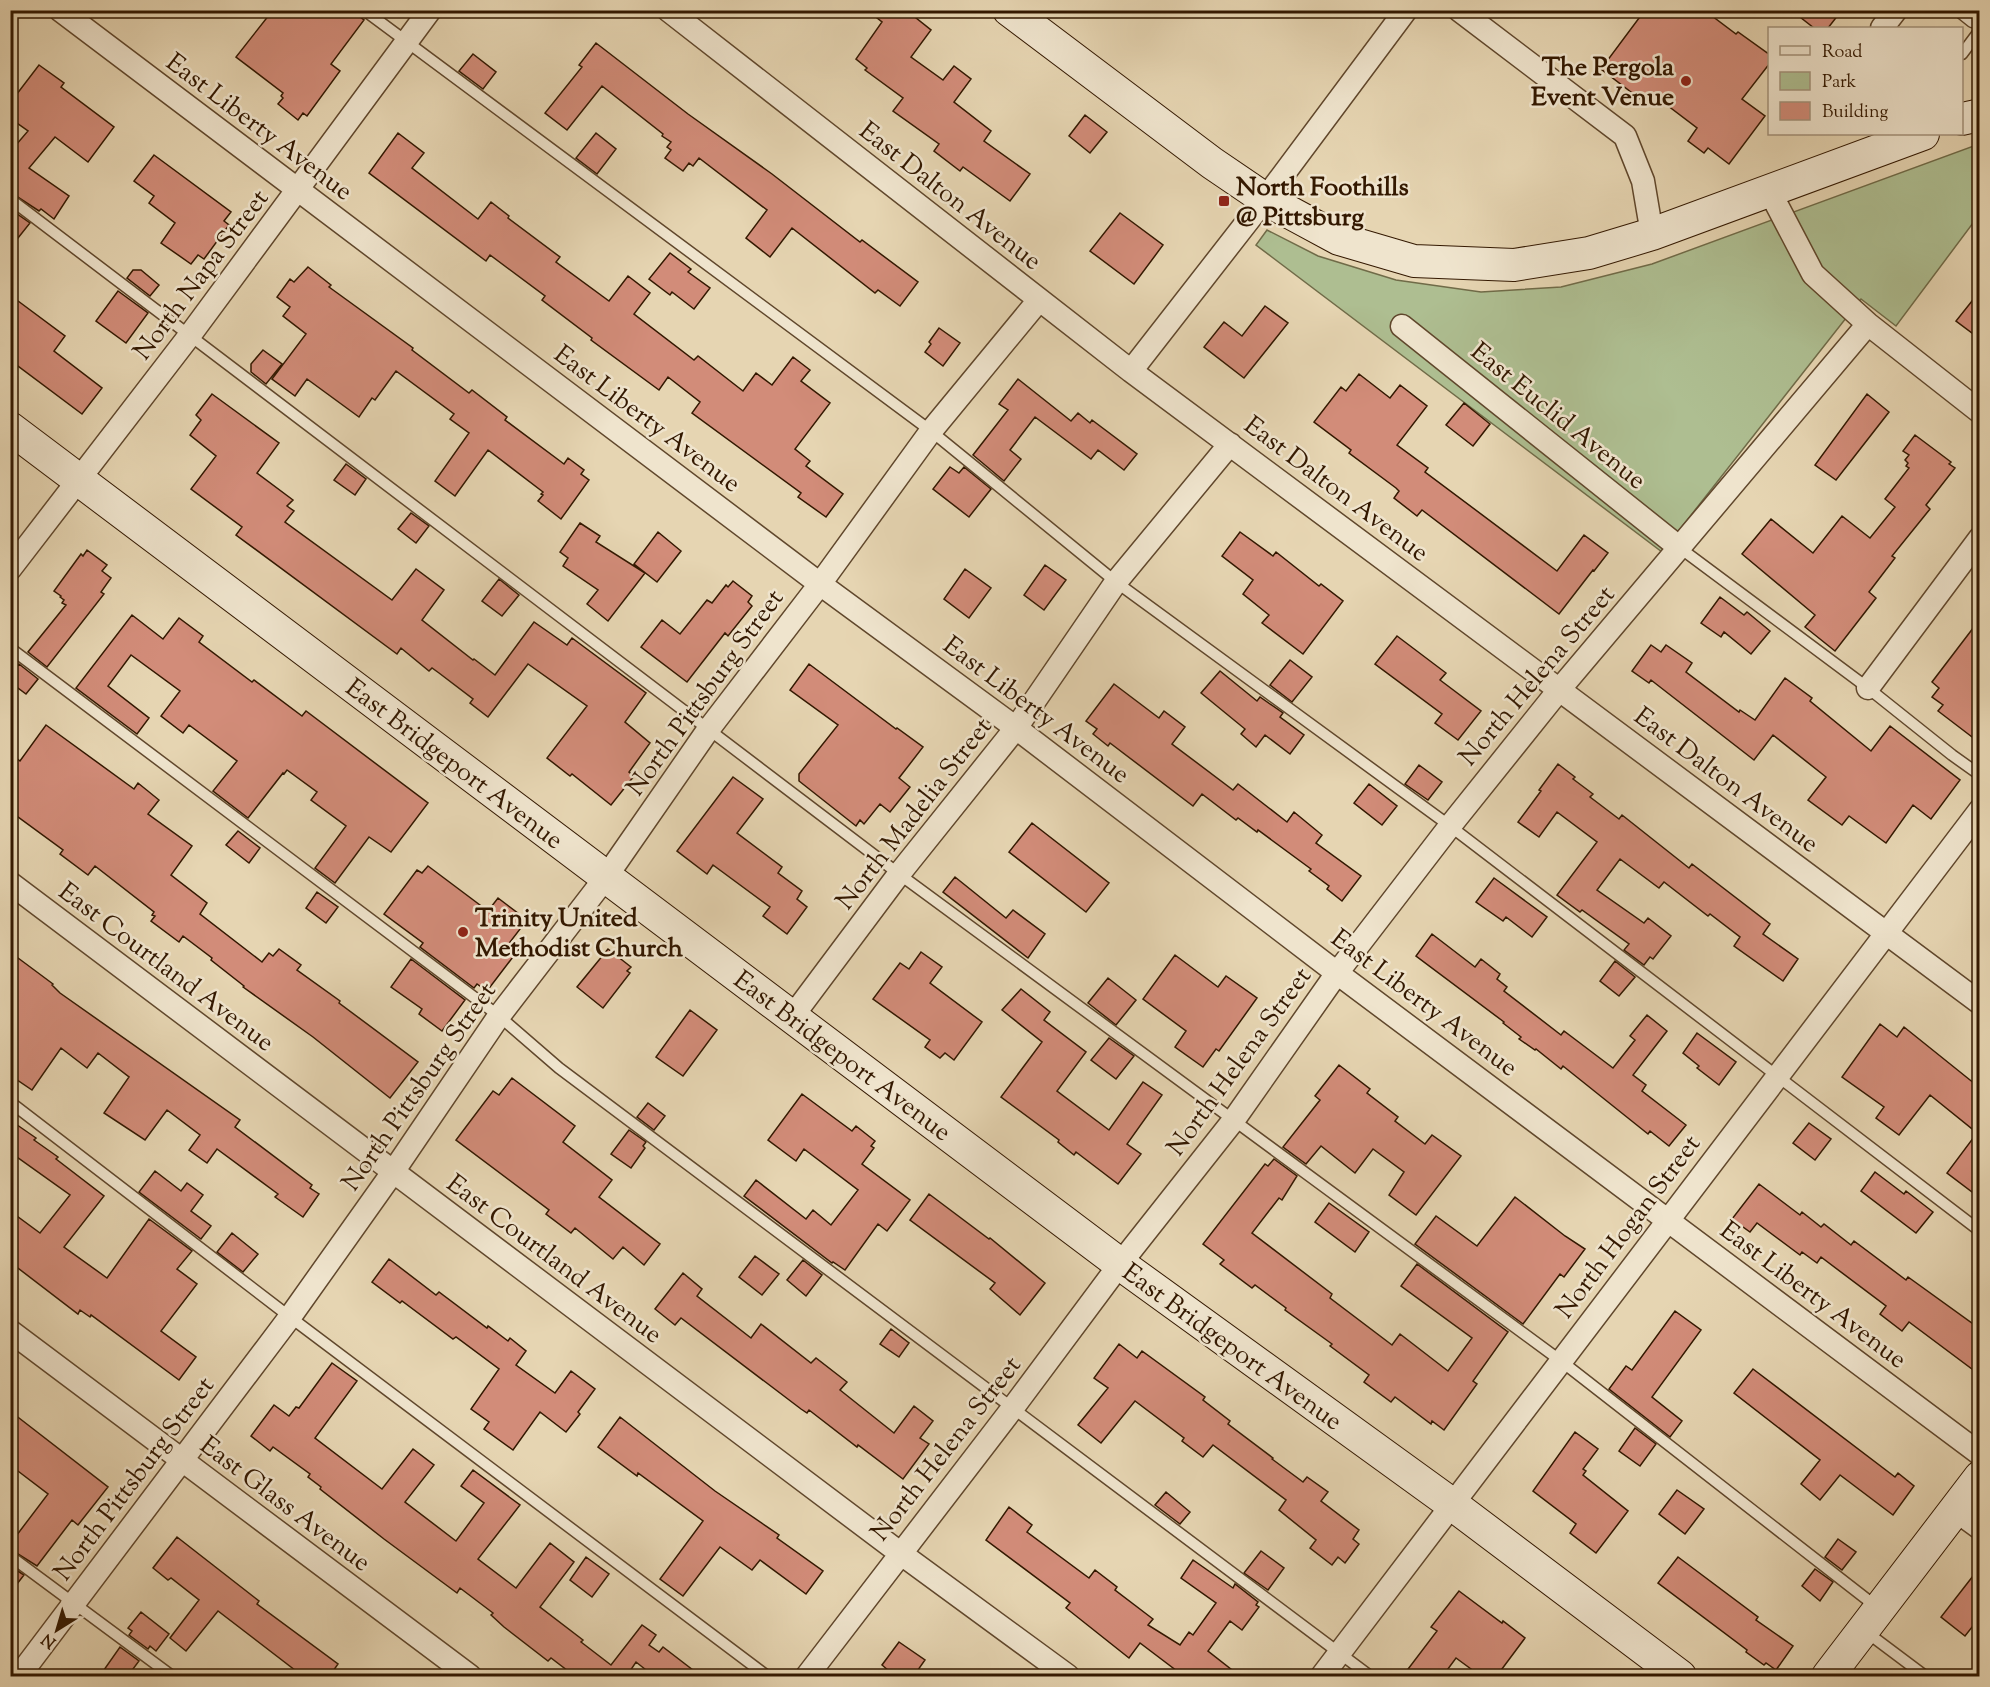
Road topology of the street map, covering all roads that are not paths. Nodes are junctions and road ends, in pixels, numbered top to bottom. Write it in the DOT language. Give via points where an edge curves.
graph roads {
  1 [pos="60,10"];
  2 [pos="364,10"];
  3 [pos="430,10"];
  4 [pos="668,10"];
  5 [pos="1009,10"];
  6 [pos="1406,10"];
  7 [pos="1459,10"];
  8 [pos="1896,10"];
  9 [pos="1957,10"];
  10 [pos="1980,12"];
  11 [pos="1883,27"];
  12 [pos="1977,27"];
  13 [pos="406,43"];
  14 [pos="1963,52"];
  15 [pos="1980,115"];
  16 [pos="1963,120"];
  17 [pos="1916,135"];
  18 [pos="1890,139"];
  19 [pos="298,190"];
  20 [pos="1770,190"];
  21 [pos="10,199"];
  22 [pos="1265,199"];
  23 [pos="1652,234"];
  24 [pos="1039,300"];
  25 [pos="1868,324"];
  26 [pos="1402,326"];
  27 [pos="190,335"];
  28 [pos="1131,371"];
  29 [pos="1980,412"];
  30 [pos="10,428"];
  31 [pos="931,431"];
  32 [pos="1230,444"];
  33 [pos="80,481"];
  34 [pos="1980,538"];
  35 [pos="1680,548"];
  36 [pos="10,569"];
  37 [pos="1116,582"];
  38 [pos="820,584"];
  39 [pos="10,648"];
  40 [pos="1868,688"];
  41 [pos="1559,690"];
  42 [pos="1016,728"];
  43 [pos="708,729"];
  44 [pos="1980,775"];
  45 [pos="1980,810"];
  46 [pos="1450,826"];
  47 [pos="899,874"];
  48 [pos="606,877"];
  49 [pos="10,883"];
  50 [pos="1886,933"];
  51 [pos="1337,973"];
  52 [pos="1980,1003"];
  53 [pos="499,1016"];
  54 [pos="792,1017"];
  55 [pos="1777,1076"];
  56 [pos="10,1102"];
  57 [pos="1233,1121"];
  58 [pos="393,1172"];
  59 [pos="1668,1219"];
  60 [pos="1980,1231"];
  61 [pos="1120,1264"];
  62 [pos="290,1317"];
  63 [pos="10,1331"];
  64 [pos="1561,1361"];
  65 [pos="1012,1409"];
  66 [pos="1980,1454"];
  67 [pos="182,1460"];
  68 [pos="1980,1477"];
  69 [pos="1452,1505"];
  70 [pos="1967,1519"];
  71 [pos="900,1553"];
  72 [pos="10,1556"];
  73 [pos="73,1603"];
  74 [pos="1871,1619"];
  75 [pos="1339,1654"];
  76 [pos="20,1677"];
  77 [pos="172,1677"];
  78 [pos="470,1677"];
  79 [pos="767,1677"];
  80 [pos="807,1677"];
  81 [pos="1068,1677"];
  82 [pos="1322,1677"];
  83 [pos="1370,1677"];
  84 [pos="1680,1677"];
  85 [pos="1828,1677"];
  86 [pos="1925,1677"];
  1 -- 19 [label="street, East Liberty Avenue"];
  2 -- 13 [label="lane"];
  3 -- 13 [label="street, North Napa Street"];
  4 -- 24 [label="street, East Dalton Avenue"];
  5 -- 22 [label="street"];
  6 -- 22 [label="street"];
  7 -- 23 [label="street" via="1625,136 1643,181"];
  8 -- 11 [label="street"];
  9 -- 12 [label="lane"];
  10 -- 12 [label="lane"];
  12 -- 14 [label="lane"];
  13 -- 19 [label="street, North Napa Street"];
  13 -- 31 [label="lane"];
  15 -- 16 [label="street"];
  17 -- 18 [label="street"];
  18 -- 20 [label="street"];
  19 -- 27 [label="street, North Napa Street"];
  19 -- 38 [label="street, East Liberty Avenue"];
  20 -- 23 [label="street"];
  20 -- 25 [label="street" via="1813,274"];
  21 -- 27 [label="lane"];
  22 -- 23 [label="street" via="1339,239 1414,261 1514,265 1589,253"];
  22 -- 28 [label="street"];
  24 -- 28 [label="street, East Dalton Avenue"];
  24 -- 31 [label="street, North Pittsburg Street"];
  25 -- 29 [label="street"];
  25 -- 35 [label="street, North Helena Street"];
  26 -- 35 [label="street, East Euclid Avenue"];
  27 -- 33 [label="street, North Napa Street"];
  27 -- 43 [label="lane"];
  28 -- 32 [label="street, East Dalton Avenue"];
  30 -- 33 [label="street, East Bridgeport Avenue"];
  31 -- 37 [label="lane"];
  31 -- 38 [label="street, North Pittsburg Street"];
  32 -- 37 [label="street, North Madelia Street"];
  32 -- 41 [label="street, East Dalton Avenue"];
  33 -- 36 [label="street, North Napa Street"];
  33 -- 48 [label="street, East Bridgeport Avenue"];
  34 -- 40 [label="street"];
  35 -- 40 [label="lane"];
  35 -- 41 [label="street, North Helena Street"];
  37 -- 42 [label="street, North Madelia Street"];
  37 -- 46 [label="lane"];
  38 -- 42 [label="street, East Liberty Avenue"];
  38 -- 43 [label="street, North Pittsburg Street"];
  39 -- 53 [label="lane"];
  40 -- 44 [label="lane"];
  41 -- 46 [label="street, North Helena Street"];
  41 -- 50 [label="street, East Dalton Avenue"];
  42 -- 47 [label="street, North Madelia Street"];
  42 -- 51 [label="street, East Liberty Avenue"];
  43 -- 47 [label="lane"];
  43 -- 48 [label="street, North Pittsburg Street"];
  45 -- 50 [label="street, North Hogan Street"];
  46 -- 51 [label="street, North Helena Street"];
  46 -- 55 [label="lane"];
  47 -- 54 [label="street, North Madelia Street"];
  47 -- 57 [label="lane"];
  48 -- 53 [label="street, North Pittsburg Street"];
  48 -- 54 [label="street, East Bridgeport Avenue"];
  49 -- 58 [label="street, East Courtland Avenue"];
  50 -- 52 [label="street, East Dalton Avenue"];
  50 -- 55 [label="street, North Hogan Street"];
  51 -- 57 [label="street, North Helena Street"];
  51 -- 59 [label="street, East Liberty Avenue"];
  53 -- 58 [label="street, North Pittsburg Street"];
  53 -- 65 [label="lane" via="559,1068"];
  54 -- 61 [label="street, East Bridgeport Avenue"];
  55 -- 59 [label="street, North Hogan Street"];
  55 -- 60 [label="lane"];
  56 -- 62 [label="lane"];
  57 -- 61 [label="street, North Helena Street"];
  57 -- 64 [label="lane"];
  58 -- 62 [label="street, North Pittsburg Street"];
  58 -- 71 [label="street, East Courtland Avenue"];
  59 -- 64 [label="street, North Hogan Street"];
  59 -- 66 [label="street, East Liberty Avenue"];
  61 -- 65 [label="street, North Helena Street"];
  61 -- 69 [label="street, East Bridgeport Avenue"];
  62 -- 67 [label="street, North Pittsburg Street"];
  62 -- 79 [label="lane"];
  63 -- 67 [label="street, East Glass Avenue"];
  64 -- 69 [label="street, North Hogan Street"];
  64 -- 74 [label="lane"];
  65 -- 71 [label="street, North Helena Street"];
  65 -- 75 [label="lane"];
  67 -- 73 [label="street, North Pittsburg Street"];
  67 -- 78 [label="street, East Glass Avenue"];
  68 -- 70 [label="street"];
  69 -- 75 [label="street, North Hogan Street"];
  69 -- 84 [label="street, East Bridgeport Avenue"];
  70 -- 74 [label="street"];
  71 -- 80 [label="street, North Helena Street"];
  71 -- 81 [label="street, East Courtland Avenue"];
  72 -- 73 [label="lane"];
  73 -- 76 [label="street, North Pittsburg Street"];
  73 -- 77 [label="lane"];
  74 -- 85 [label="street"];
  74 -- 86 [label="lane"];
  75 -- 82 [label="street, North Hogan Street"];
  75 -- 83 [label="lane"];
}
